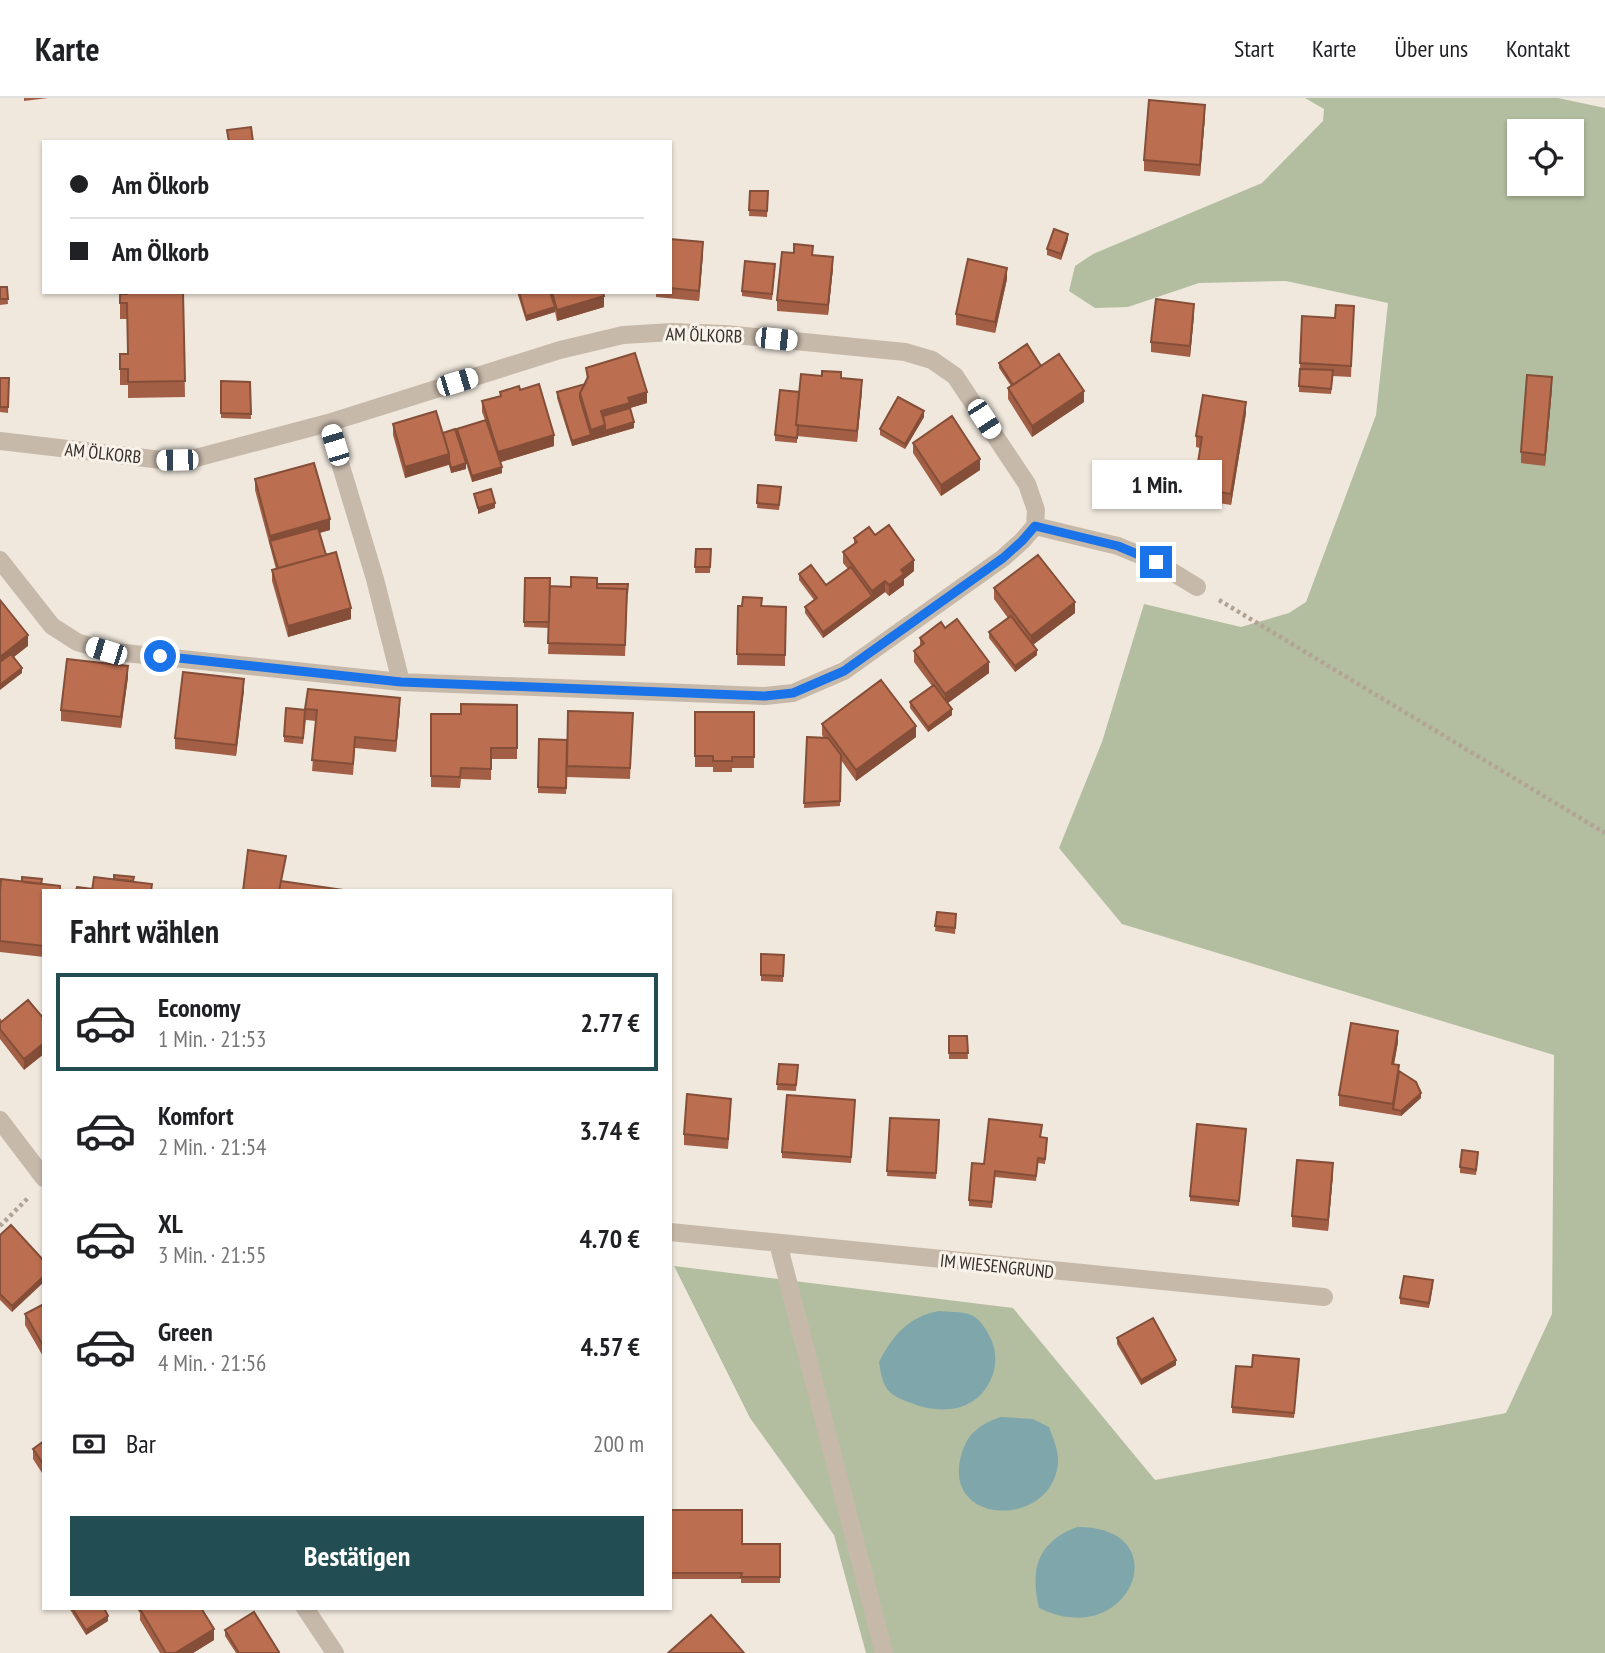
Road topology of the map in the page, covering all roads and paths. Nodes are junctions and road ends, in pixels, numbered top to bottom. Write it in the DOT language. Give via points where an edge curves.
graph roads {
  1 [pos="328,423"];
  2 [pos="0,441"];
  3 [pos="1035,526"];
  4 [pos="0,560"];
  5 [pos="1197,587"];
  6 [pos="401,682"];
  7 [pos="1605,832"];
  8 [pos="0,1120"];
  9 [pos="39,1185"];
  10 [pos="0,1226"];
  11 [pos="672,1232"];
  12 [pos="778,1243"];
  13 [pos="1324,1297"];
  14 [pos="306,1610"];
  15 [pos="335,1653"];
  16 [pos="884,1653"];
  1 -- 2 [label="street, AM ÖLKORB" via="192,459 162,460"];
  1 -- 3 [label="street, AM ÖLKORB" via="622,335 725,334 905,352 932,360 955,376 1027,484 1036,510"];
  1 -- 6 [label="street"];
  3 -- 5 [label="street" via="1118,546"];
  3 -- 6 [label="street" via="1003,558 844,671 793,693 765,696"];
  4 -- 6 [label="street" via="52,626 77,642 106,651"];
  5 -- 7 [label="path"];
  8 -- 9 [label="street"];
  9 -- 10 [label="path"];
  11 -- 12 [label="street, IM WIESENGRUND"];
  12 -- 13 [label="street, IM WIESENGRUND"];
  12 -- 16 [label="street"];
  14 -- 15 [label="street"];
}
